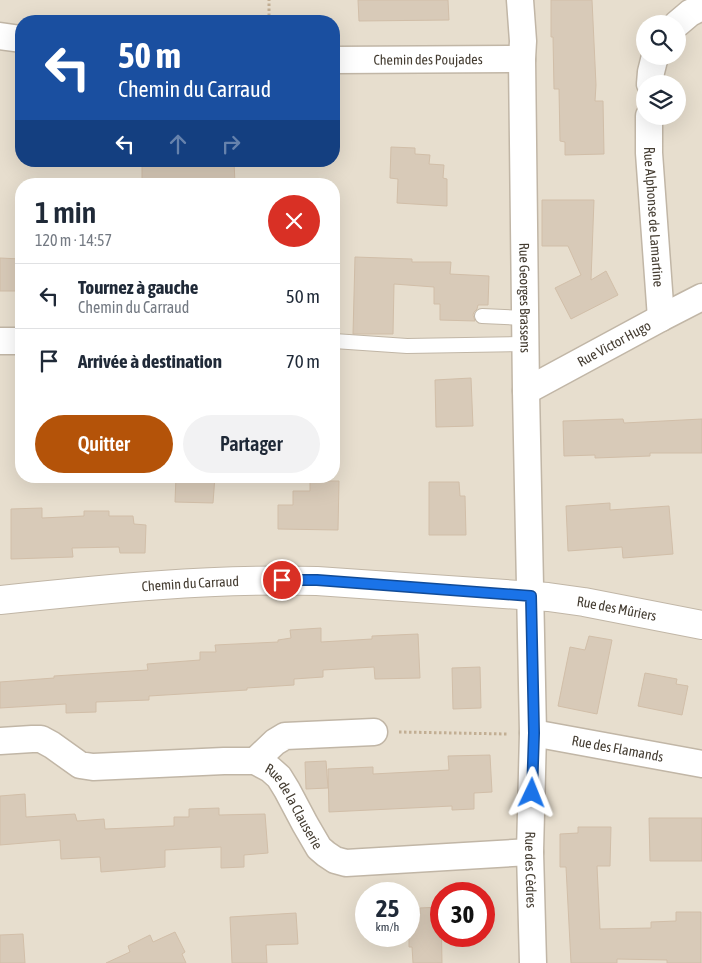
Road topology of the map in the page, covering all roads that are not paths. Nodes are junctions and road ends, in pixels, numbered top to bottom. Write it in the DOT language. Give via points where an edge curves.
graph roads {
  1 [pos="520,0"];
  2 [pos="702,7"];
  3 [pos="686,16"];
  4 [pos="0,36"];
  5 [pos="15,38"];
  6 [pos="522,59"];
  7 [pos="340,60"];
  8 [pos="649,125"];
  9 [pos="702,298"];
  10 [pos="482,316"];
  11 [pos="661,318"];
  12 [pos="525,331"];
  13 [pos="0,341"];
  14 [pos="15,341"];
  15 [pos="340,341"];
  16 [pos="526,390"];
  17 [pos="531,596"];
  18 [pos="0,600"];
  19 [pos="702,625"];
  20 [pos="374,732"];
  21 [pos="534,733"];
  22 [pos="0,741"];
  23 [pos="255,761"];
  24 [pos="702,764"];
  25 [pos="530,852"];
  26 [pos="532,963"];
  1 -- 6 [label="street, Rue Georges Brassens"];
  2 -- 3 [label="street"];
  4 -- 5 [label="street"];
  6 -- 7 [label="street, Chemin des Poujades"];
  6 -- 12 [label="street, Rue Georges Brassens"];
  8 -- 11 [label="street, Rue Alphonse de Lamartine"];
  9 -- 11 [label="street, Rue Victor Hugo"];
  10 -- 12 [label="lane"];
  11 -- 16 [label="street, Rue Victor Hugo"];
  12 -- 15 [label="lane" via="407,346"];
  12 -- 16 [label="street, Rue Georges Brassens"];
  13 -- 14 [label="street"];
  16 -- 17 [label="street, Rue Georges Brassens"];
  17 -- 18 [label="street, Chemin du Carraud" via="282,580 162,585"];
  17 -- 19 [label="street, Rue des Mûriers" via="584,602"];
  17 -- 21 [label="street, Rue des Cèdres"];
  20 -- 23 [label="street" via="285,736"];
  21 -- 24 [label="street, Rue des Flamands"];
  21 -- 25 [label="street, Rue des Cèdres"];
  22 -- 23 [label="street, Rue de la Clauserie" via="40,740 80,765 93,767"];
  23 -- 25 [label="street, Rue de la Clauserie" via="279,777 319,848 335,860 346,863"];
  25 -- 26 [label="street, Rue des Cèdres"];
}
